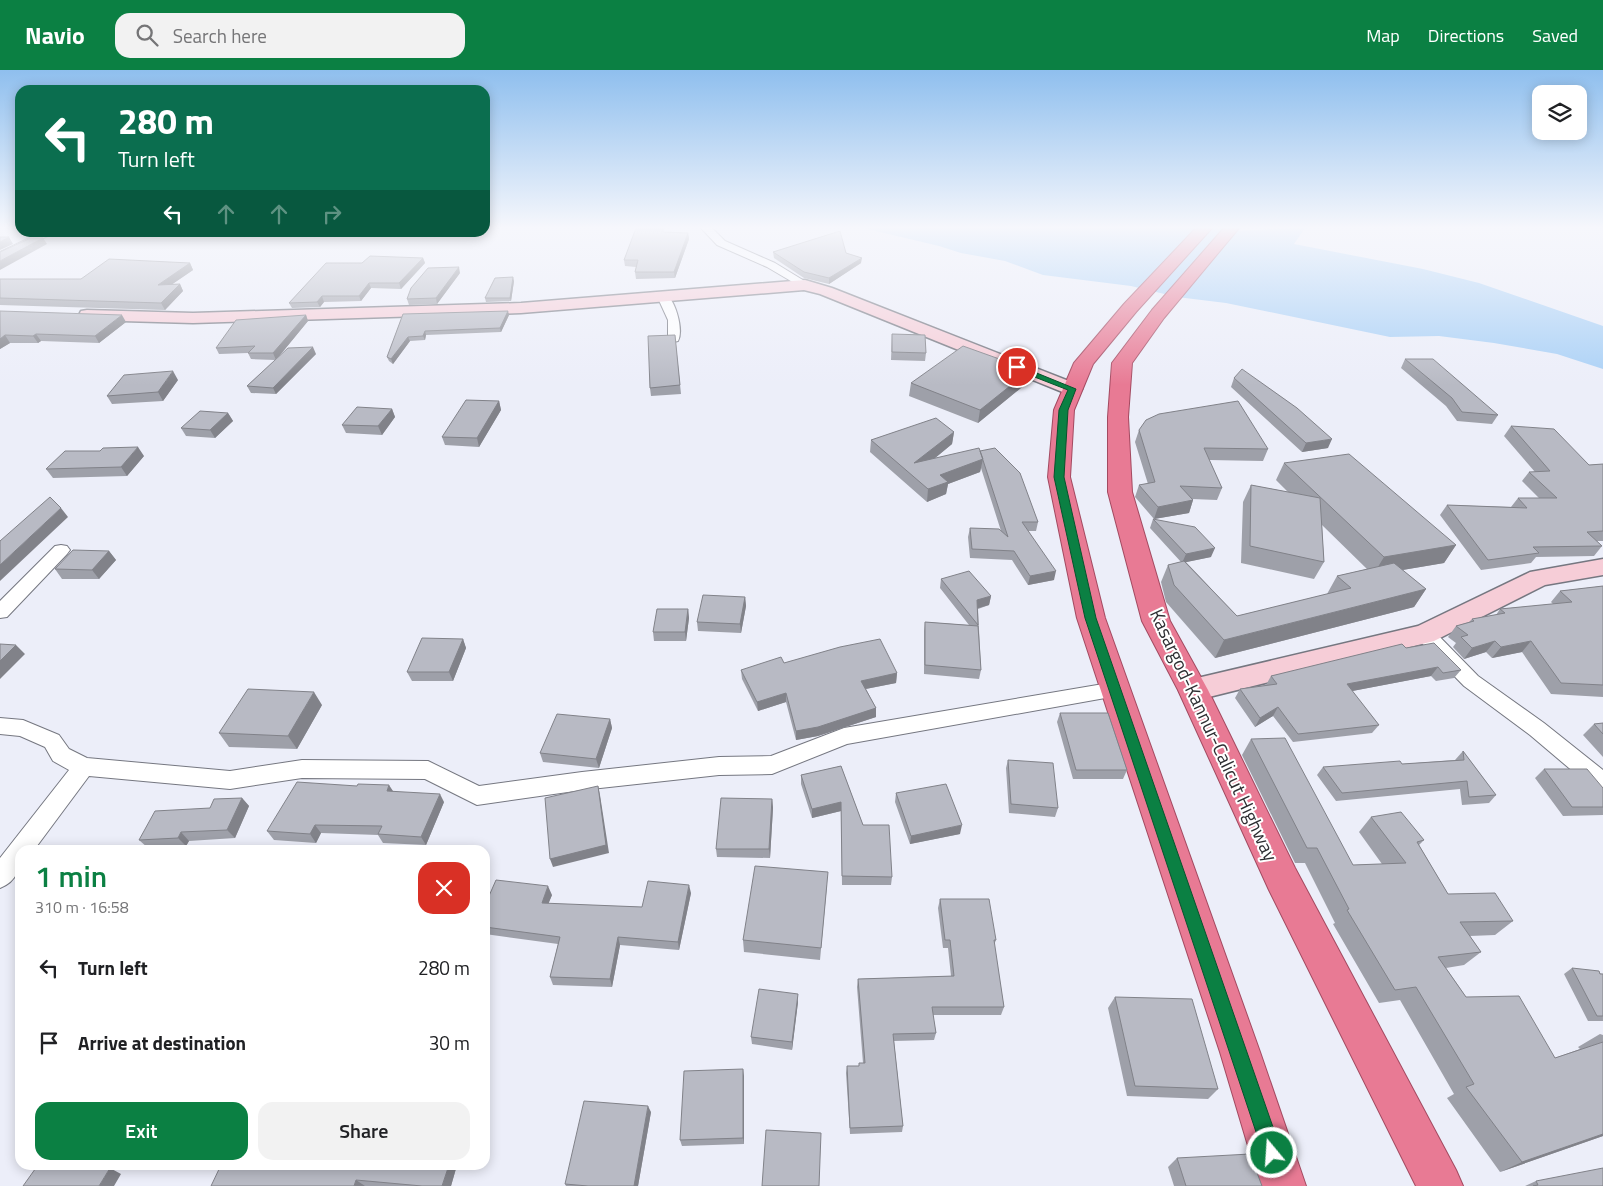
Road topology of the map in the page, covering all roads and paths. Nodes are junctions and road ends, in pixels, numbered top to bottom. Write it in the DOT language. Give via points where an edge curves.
graph roads {
  1 [pos="796,280"];
  2 [pos="1167,280"];
  3 [pos="1177,280"];
  4 [pos="804,285"];
  5 [pos="663,296"];
  6 [pos="1144,311"];
  7 [pos="70,314"];
  8 [pos="674,338"];
  9 [pos="1072,389"];
  10 [pos="60,550"];
  11 [pos="1603,567"];
  12 [pos="0,612"];
  13 [pos="1424,634"];
  14 [pos="1115,690"];
  15 [pos="1193,690"];
  16 [pos="0,726"];
  17 [pos="84,767"];
  18 [pos="1603,783"];
  19 [pos="24,845"];
  20 [pos="15,857"];
  21 [pos="0,876"];
  22 [pos="1283,1186"];
  23 [pos="1440,1186"];
  1 -- 4 [label="street"];
  2 -- 6 [label="highway, Kasargod-Kannur-Calicut Highway"];
  3 -- 6 [label="highway, Kasargod-Kannur-Calicut Highway"];
  4 -- 5 [label="main road"];
  4 -- 9 [label="main road" via="826,290"];
  5 -- 7 [label="main road" via="521,308 269,316"];
  5 -- 8 [label="street" via="674,320"];
  6 -- 9 [label="highway, Kasargod-Kannur-Calicut Highway" via="1084,363"];
  6 -- 15 [label="highway, Kasargod-Kannur-Calicut Highway" via="1122,363 1118,417 1120,492 1156,621"];
  9 -- 14 [label="highway, Kasargod-Kannur-Calicut Highway" via="1064,410 1059,477 1091,618"];
  10 -- 12 [label="street"];
  11 -- 13 [label="main road" via="1539,578"];
  13 -- 15 [label="main road"];
  13 -- 18 [label="street" via="1471,681"];
  14 -- 17 [label="street" via="844,736 772,765 719,766 477,796 428,770 302,768 230,780"];
  14 -- 22 [label="highway, Kasargod-Kannur-Calicut Highway"];
  15 -- 23 [label="highway, Kasargod-Kannur-Calicut Highway" via="1282,879"];
  16 -- 17 [label="street" via="23,728 52,741 61,755"];
  17 -- 19 [label="street"];
  20 -- 21 [label="street"];
}
